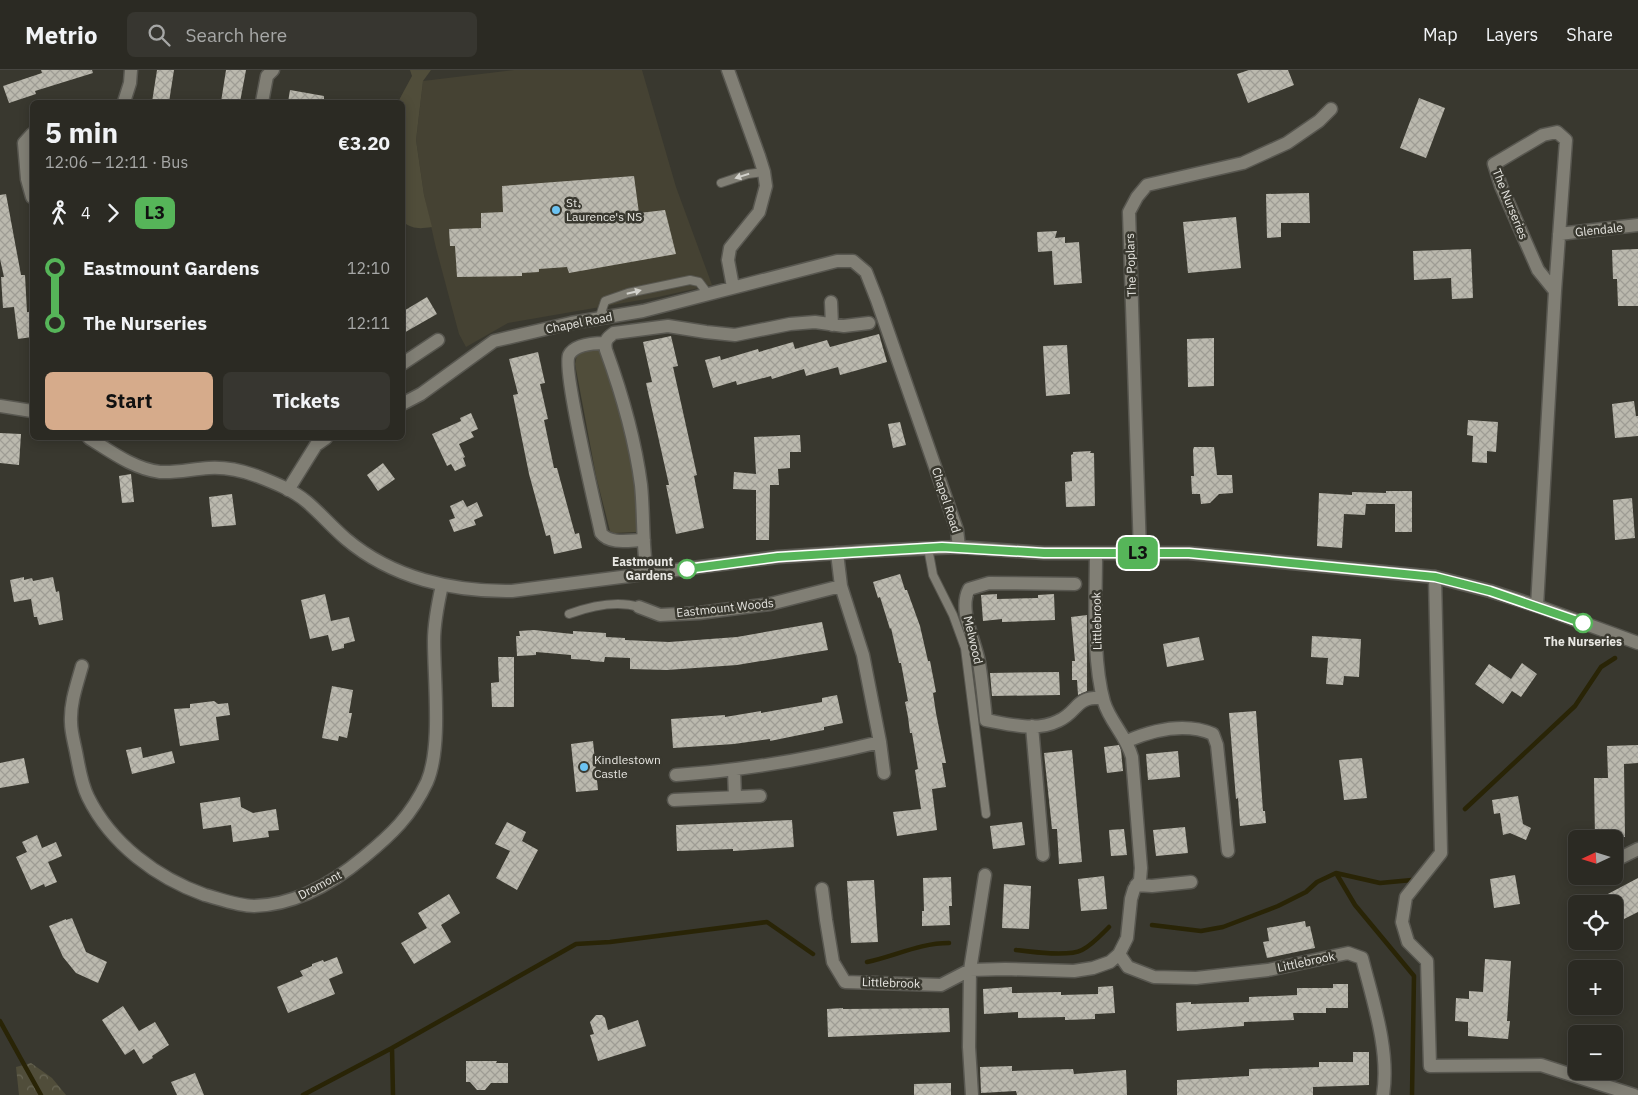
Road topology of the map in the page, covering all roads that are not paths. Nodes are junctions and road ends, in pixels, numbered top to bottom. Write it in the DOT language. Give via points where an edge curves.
graph roads {
  1 [pos="131,70"];
  2 [pos="272,70"];
  3 [pos="728,70"];
  4 [pos="125,100"];
  5 [pos="262,100"];
  6 [pos="1331,109"];
  7 [pos="30,136"];
  8 [pos="764,172"];
  9 [pos="721,184"];
  10 [pos="30,190"];
  11 [pos="1638,225"];
  12 [pos="1559,234"];
  13 [pos="732,287"];
  14 [pos="1555,291"];
  15 [pos="708,294"];
  16 [pos="831,302"];
  17 [pos="598,319"];
  18 [pos="869,323"];
  19 [pos="832,325"];
  20 [pos="438,340"];
  21 [pos="605,343"];
  22 [pos="405,362"];
  23 [pos="405,402"];
  24 [pos="0,406"];
  25 [pos="30,411"];
  26 [pos="92,440"];
  27 [pos="323,440"];
  28 [pos="288,490"];
  29 [pos="644,540"];
  30 [pos="959,547"];
  31 [pos="928,548"];
  32 [pos="837,553"];
  33 [pos="1140,553"];
  34 [pos="1096,554"];
  35 [pos="647,574"];
  36 [pos="1435,577"];
  37 [pos="1075,584"];
  38 [pos="442,585"];
  39 [pos="841,586"];
  40 [pos="639,606"];
  41 [pos="1537,606"];
  42 [pos="569,614"];
  43 [pos="1637,642"];
  44 [pos="82,666"];
  45 [pos="1103,698"];
  46 [pos="1032,726"];
  47 [pos="1127,741"];
  48 [pos="880,742"];
  49 [pos="734,770"];
  50 [pos="884,773"];
  51 [pos="676,775"];
  52 [pos="760,796"];
  53 [pos="735,797"];
  54 [pos="674,800"];
  55 [pos="986,814"];
  56 [pos="1638,849"];
  57 [pos="1228,851"];
  58 [pos="1043,855"];
  59 [pos="1623,856"];
  60 [pos="985,875"];
  61 [pos="1191,882"];
  62 [pos="1136,885"];
  63 [pos="822,889"];
  64 [pos="1119,954"];
  65 [pos="970,970"];
  66 [pos="972,1095"];
  67 [pos="1383,1095"];
  68 [pos="1634,1095"];
  1 -- 4 [label="street"];
  2 -- 5 [label="street" via="267,76"];
  3 -- 8 [label="street"];
  6 -- 33 [label="street, The Poplars" via="1287,143 1243,163 1147,185 1129,212"];
  7 -- 10 [label="street" via="24,143"];
  8 -- 9 [label="lane, one-way"];
  8 -- 13 [label="street" via="766,186 759,212 730,248 728,260"];
  11 -- 12 [label="street, Glendale"];
  12 -- 14 [label="street, The Nurseries"];
  12 -- 14 [label="street, The Nurseries" via="1566,140 1557,132 1543,135 1494,164 1538,270"];
  13 -- 15 [label="street, Chapel Road"];
  13 -- 30 [label="street, Chapel Road" via="837,261 853,261 866,272 957,530"];
  14 -- 41 [label="street, The Nurseries"];
  15 -- 17 [label="street, Chapel Road"];
  17 -- 15 [label="lane, one-way" via="605,302 628,293 690,280 699,282"];
  16 -- 19 [label="street"];
  17 -- 23 [label="street, Chapel Road" via="494,341"];
  18 -- 19 [label="street"];
  19 -- 21 [label="street" via="815,322 790,324 735,335 668,326 614,333"];
  20 -- 22 [label="street"];
  21 -- 29 [label="street" via="636,456"];
  21 -- 29 [label="street" via="578,347 570,355 568,365 574,402 605,539"];
  24 -- 25 [label="street"];
  26 -- 28 [label="street" via="113,453 158,472 208,468 235,471"];
  27 -- 28 [label="street" via="316,445"];
  28 -- 38 [label="street" via="306,501 346,539 374,558 409,575"];
  29 -- 35 [label="street"];
  30 -- 31 [label="street"];
  30 -- 34 [label="street, Chapel Road"];
  31 -- 32 [label="street"];
  31 -- 55 [label="lane" via="933,575 965,648"];
  32 -- 35 [label="street" via="778,557"];
  32 -- 39 [label="street"];
  33 -- 34 [label="street, Chapel Road"];
  33 -- 36 [label="street, Chapel Road" via="1189,553"];
  34 -- 45 [label="street, Littlebrook" via="1096,638"];
  35 -- 38 [label="street" via="512,590 489,591"];
  36 -- 41 [label="street, Chapel Road"];
  36 -- 68 [label="street" via="1441,853 1406,897 1402,922 1408,942 1427,962 1430,1066 1541,1065"];
  37 -- 46 [label="street, Melwood" via="989,583 969,590 966,596 966,614 978,660 986,720"];
  38 -- 44 [label="street, Dromont" via="434,639 435,746 428,780 413,810 388,838 337,878 297,898 279,903 253,906 186,888 153,869 124,846 104,823 88,796 81,776 71,725"];
  39 -- 40 [label="street, Eastmount Woods" via="770,604 726,611 660,615"];
  39 -- 48 [label="street" via="863,655"];
  40 -- 42 [label="lane" via="603,604"];
  41 -- 43 [label="street, Chapel Road"];
  45 -- 46 [label="street, Melwood" via="1090,697 1057,722"];
  45 -- 47 [label="street, Littlebrook"];
  46 -- 58 [label="street"];
  47 -- 57 [label="street" via="1146,733 1179,728 1202,729 1213,734 1217,745"];
  47 -- 62 [label="street, Littlebrook" via="1132,757 1141,868"];
  48 -- 49 [label="street" via="820,757"];
  48 -- 50 [label="street"];
  49 -- 51 [label="street"];
  49 -- 53 [label="street"];
  52 -- 53 [label="street"];
  53 -- 54 [label="street"];
  56 -- 59 [label="street"];
  60 -- 65 [label="street"];
  61 -- 62 [label="street"];
  62 -- 64 [label="street, Littlebrook" via="1131,899 1127,938"];
  63 -- 65 [label="street, Littlebrook" via="833,962 845,982 941,985"];
  64 -- 65 [label="street, Littlebrook" via="1110,962 1074,971"];
  64 -- 67 [label="street, Littlebrook" via="1128,967 1154,977 1196,978 1268,970 1348,953 1362,958 1383,1044 1386,1077"];
  65 -- 66 [label="street"];
}
